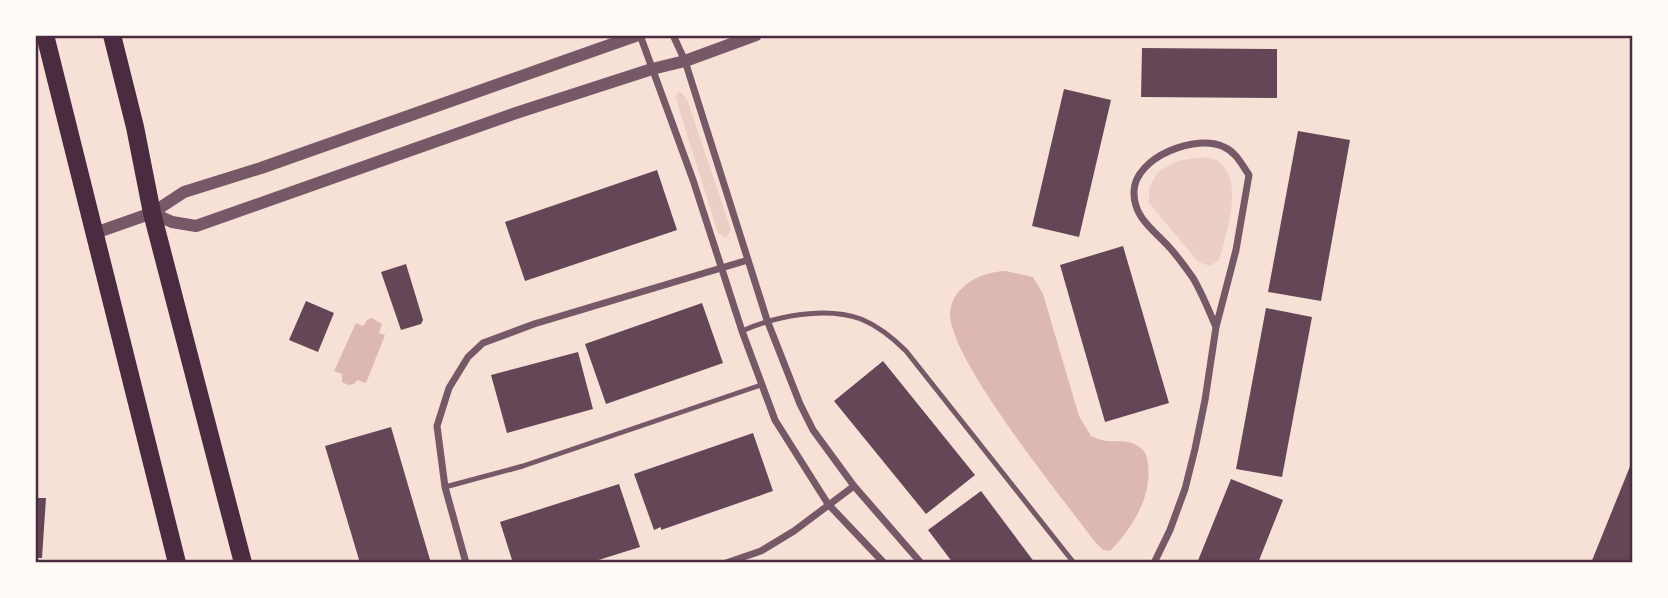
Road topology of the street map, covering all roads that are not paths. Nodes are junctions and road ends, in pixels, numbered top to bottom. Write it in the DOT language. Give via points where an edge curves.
graph roads {
  1 [pos="45,35"];
  2 [pos="112,35"];
  3 [pos="639,35"];
  4 [pos="673,35"];
  5 [pos="756,35"];
  6 [pos="685,61"];
  7 [pos="652,69"];
  8 [pos="152,214"];
  9 [pos="95,233"];
  10 [pos="748,260"];
  11 [pos="722,268"];
  12 [pos="767,320"];
  13 [pos="1216,327"];
  14 [pos="742,331"];
  15 [pos="761,385"];
  16 [pos="854,486"];
  17 [pos="445,487"];
  18 [pos="828,504"];
  19 [pos="177,563"];
  20 [pos="243,563"];
  21 [pos="466,563"];
  22 [pos="726,563"];
  23 [pos="884,563"];
  24 [pos="921,563"];
  25 [pos="1074,563"];
  26 [pos="1154,563"];
  1 -- 9 [label="main road"];
  2 -- 8 [label="main road"];
  3 -- 7 [label="street"];
  3 -- 8 [label="street" via="184,192"];
  4 -- 6 [label="street"];
  5 -- 6 [label="street"];
  6 -- 7 [label="street"];
  6 -- 10 [label="street"];
  7 -- 8 [label="street" via="196,226"];
  7 -- 11 [label="street"];
  8 -- 9 [label="street"];
  8 -- 20 [label="main road"];
  9 -- 19 [label="main road"];
  10 -- 11 [label="street"];
  10 -- 12 [label="street"];
  11 -- 14 [label="street"];
  11 -- 17 [label="street" via="483,343 457,372 442,405 437,426"];
  12 -- 14 [label="lane"];
  12 -- 16 [label="street" via="813,430"];
  12 -- 25 [label="lane" via="822,313 846,316 891,336"];
  13 -- 13 [label="street" via="1236,250 1248,175 1237,156 1224,147 1207,142 1187,144 1151,161 1139,174 1134,190 1137,209 1144,224 1169,246 1193,278"];
  13 -- 26 [label="street" via="1185,489"];
  14 -- 15 [label="street"];
  15 -- 17 [label="lane" via="523,466"];
  15 -- 18 [label="street" via="775,420"];
  16 -- 18 [label="street"];
  16 -- 24 [label="street"];
  17 -- 21 [label="street"];
  18 -- 22 [label="street" via="761,551"];
  18 -- 23 [label="street"];
}
